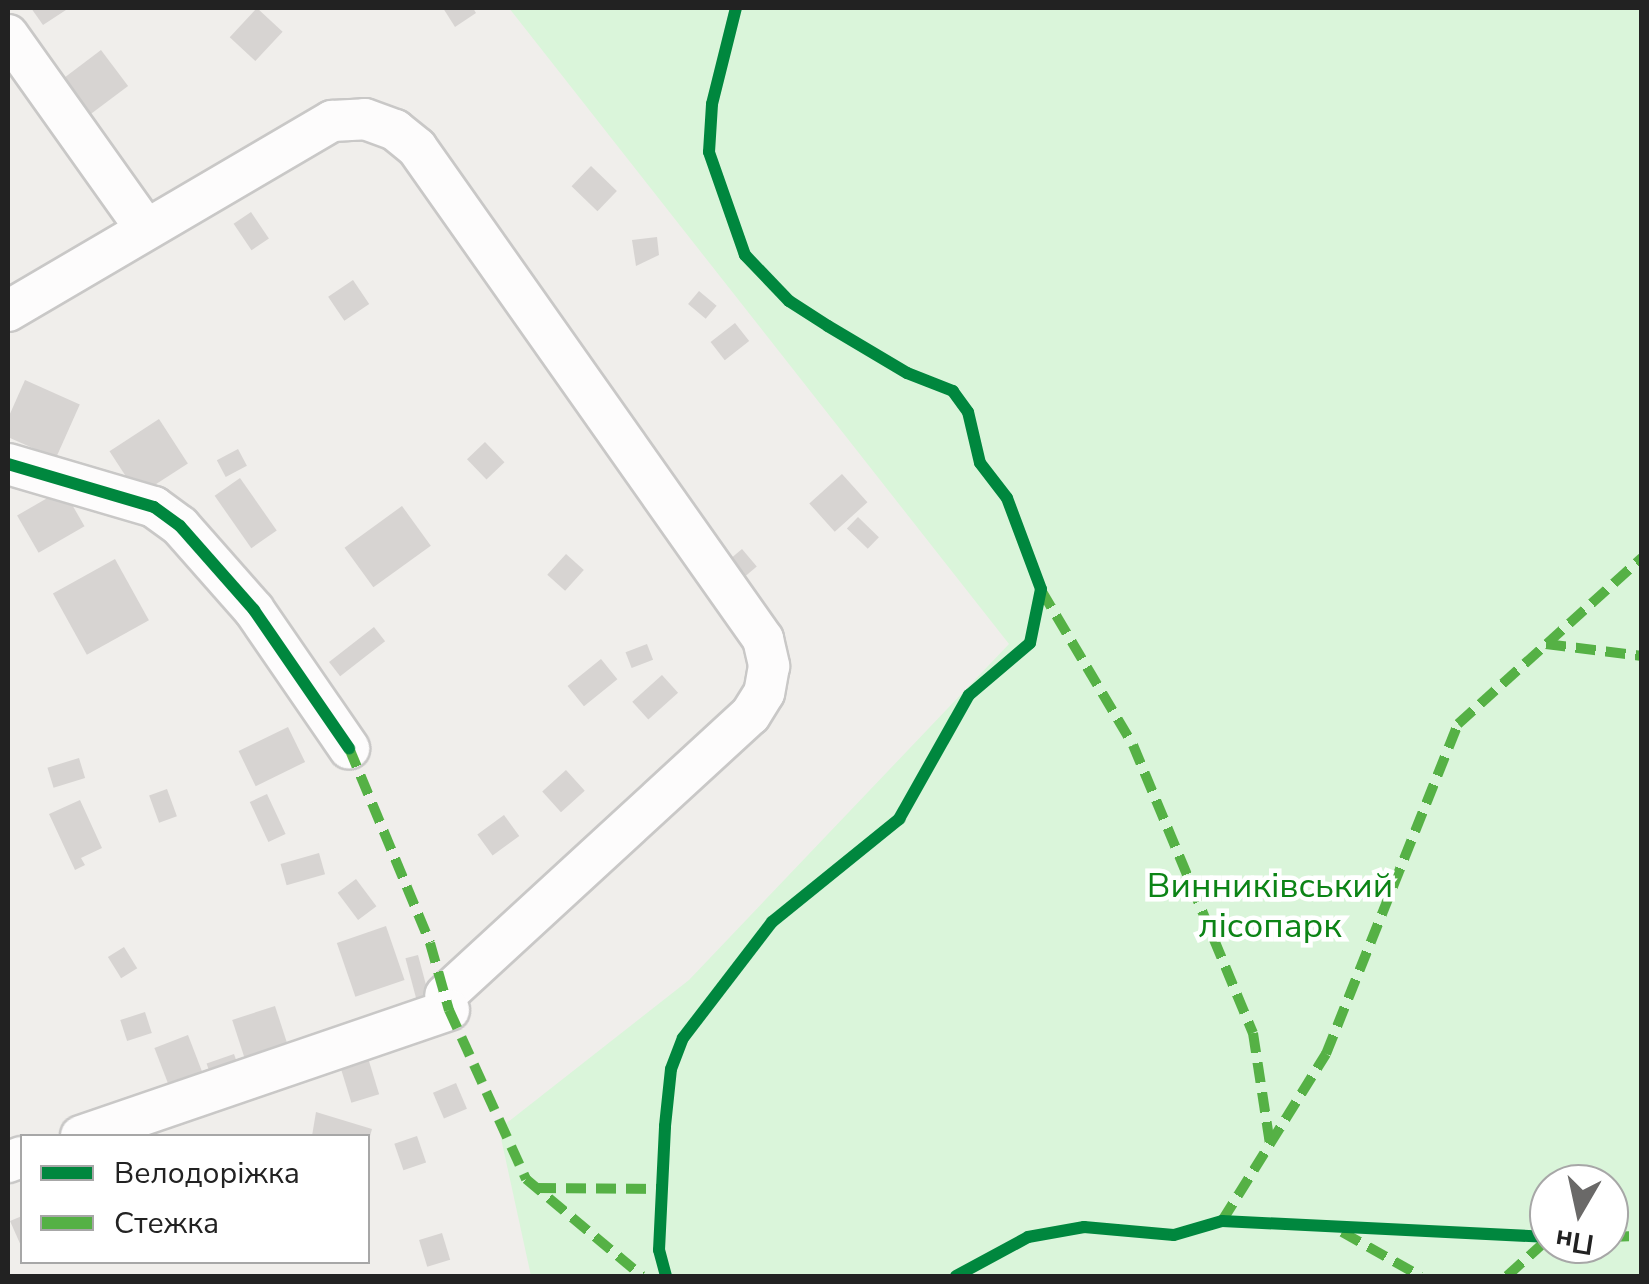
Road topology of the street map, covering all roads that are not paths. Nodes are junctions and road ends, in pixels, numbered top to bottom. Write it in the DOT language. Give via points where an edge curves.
graph roads {
  1 [pos="8,35"];
  2 [pos="146,229"];
  3 [pos="8,311"];
  4 [pos="8,464"];
  5 [pos="349,748"];
  6 [pos="86,1134"];
  1 -- 2 [label="street"];
  2 -- 3 [label="street"];
  2 -- 6 [label="street" via="332,121 365,119 395,130 417,148 764,639 766,680 750,715 447,1002"];
  4 -- 5 [label="street" via="154,507 180,526 254,610"];
}
